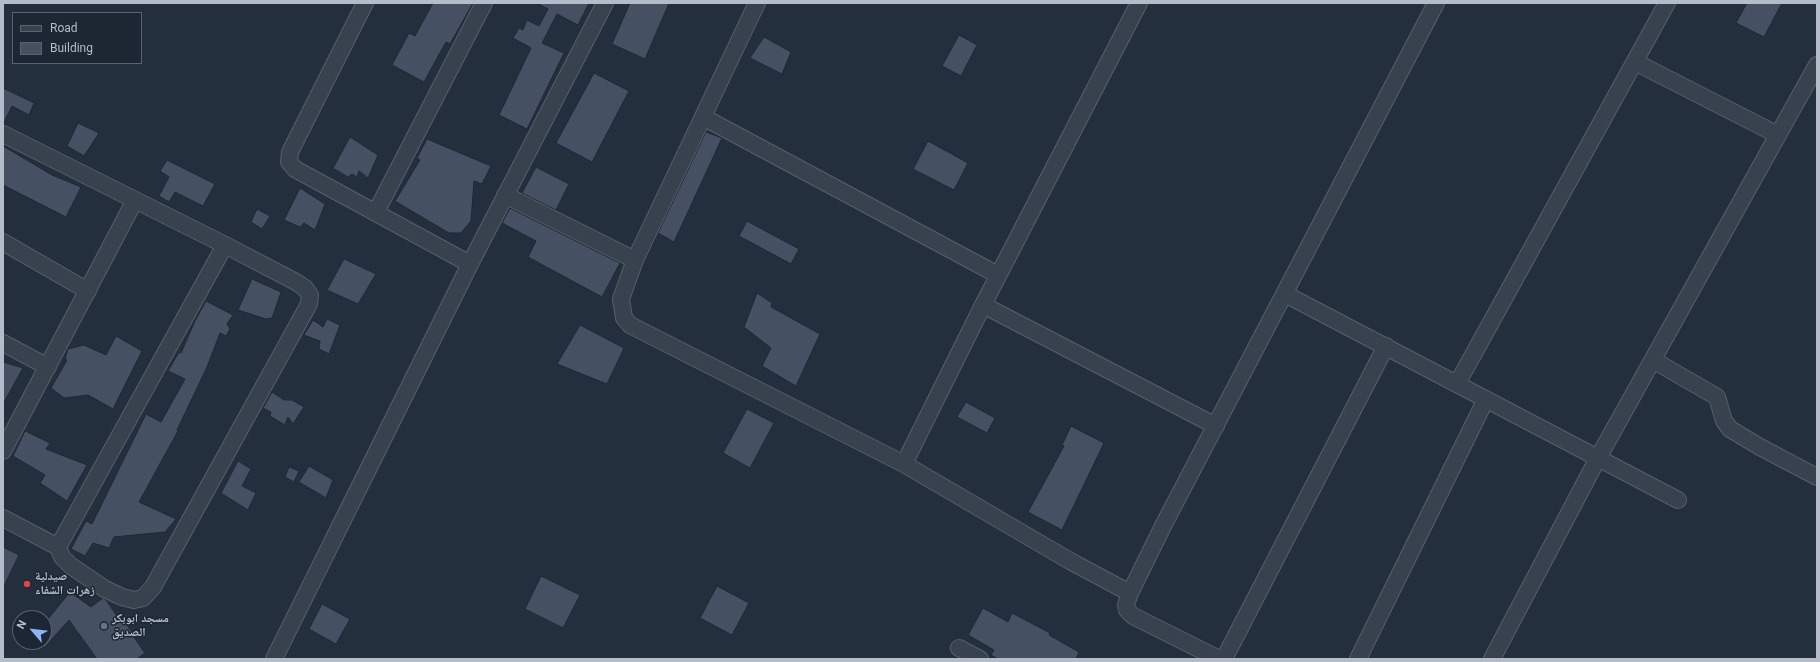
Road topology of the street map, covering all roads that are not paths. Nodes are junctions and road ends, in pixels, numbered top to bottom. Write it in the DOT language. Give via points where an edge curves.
graph roads {
  1 [pos="365,3"];
  2 [pos="484,3"];
  3 [pos="605,3"];
  4 [pos="757,3"];
  5 [pos="1139,3"];
  6 [pos="1436,3"];
  7 [pos="1667,3"];
  8 [pos="1635,62"];
  9 [pos="1817,65"];
  10 [pos="703,117"];
  11 [pos="3,134"];
  12 [pos="1778,135"];
  13 [pos="505,195"];
  14 [pos="135,200"];
  15 [pos="376,212"];
  16 [pos="3,242"];
  17 [pos="225,245"];
  18 [pos="635,260"];
  19 [pos="470,264"];
  20 [pos="998,275"];
  21 [pos="88,291"];
  22 [pos="1285,294"];
  23 [pos="983,305"];
  24 [pos="3,343"];
  25 [pos="1386,346"];
  26 [pos="1653,360"];
  27 [pos="48,367"];
  28 [pos="1457,384"];
  29 [pos="1486,399"];
  30 [pos="1216,426"];
  31 [pos="3,451"];
  32 [pos="1598,458"];
  33 [pos="904,464"];
  34 [pos="1817,477"];
  35 [pos="1678,500"];
  36 [pos="3,518"];
  37 [pos="58,547"];
  38 [pos="1130,593"];
  39 [pos="959,648"];
  40 [pos="274,659"];
  41 [pos="980,659"];
  42 [pos="1219,659"];
  43 [pos="1224,659"];
  44 [pos="1358,659"];
  45 [pos="1492,659"];
  1 -- 15 [label="street" via="289,157 295,169"];
  2 -- 15 [label="street"];
  3 -- 13 [label="street"];
  4 -- 10 [label="street"];
  5 -- 20 [label="street"];
  6 -- 22 [label="street"];
  7 -- 8 [label="street"];
  8 -- 12 [label="street"];
  8 -- 28 [label="street"];
  9 -- 12 [label="street"];
  10 -- 18 [label="street"];
  10 -- 20 [label="street"];
  11 -- 14 [label="street"];
  12 -- 26 [label="street"];
  13 -- 18 [label="street"];
  13 -- 19 [label="street"];
  14 -- 17 [label="street"];
  14 -- 21 [label="street"];
  15 -- 19 [label="street"];
  16 -- 21 [label="street"];
  17 -- 37 [label="street"];
  17 -- 37 [label="street" via="305,288 310,295 310,304 149,594 134,600 105,589 62,557"];
  18 -- 33 [label="street" via="621,299 624,318 630,325"];
  19 -- 40 [label="street"];
  20 -- 23 [label="street"];
  21 -- 27 [label="street"];
  22 -- 25 [label="street"];
  22 -- 30 [label="street"];
  23 -- 30 [label="street"];
  23 -- 33 [label="street"];
  24 -- 27 [label="street"];
  25 -- 28 [label="street"];
  25 -- 43 [label="street"];
  26 -- 32 [label="street"];
  26 -- 34 [label="street" via="1717,397 1724,421 1730,429"];
  27 -- 31 [label="street"];
  28 -- 29 [label="street"];
  29 -- 32 [label="street"];
  29 -- 44 [label="street"];
  30 -- 38 [label="street"];
  32 -- 35 [label="street"];
  32 -- 45 [label="street"];
  33 -- 38 [label="street"];
  36 -- 37 [label="street"];
  38 -- 42 [label="street" via="1126,606 1129,613"];
  39 -- 41 [label="street"];
}
